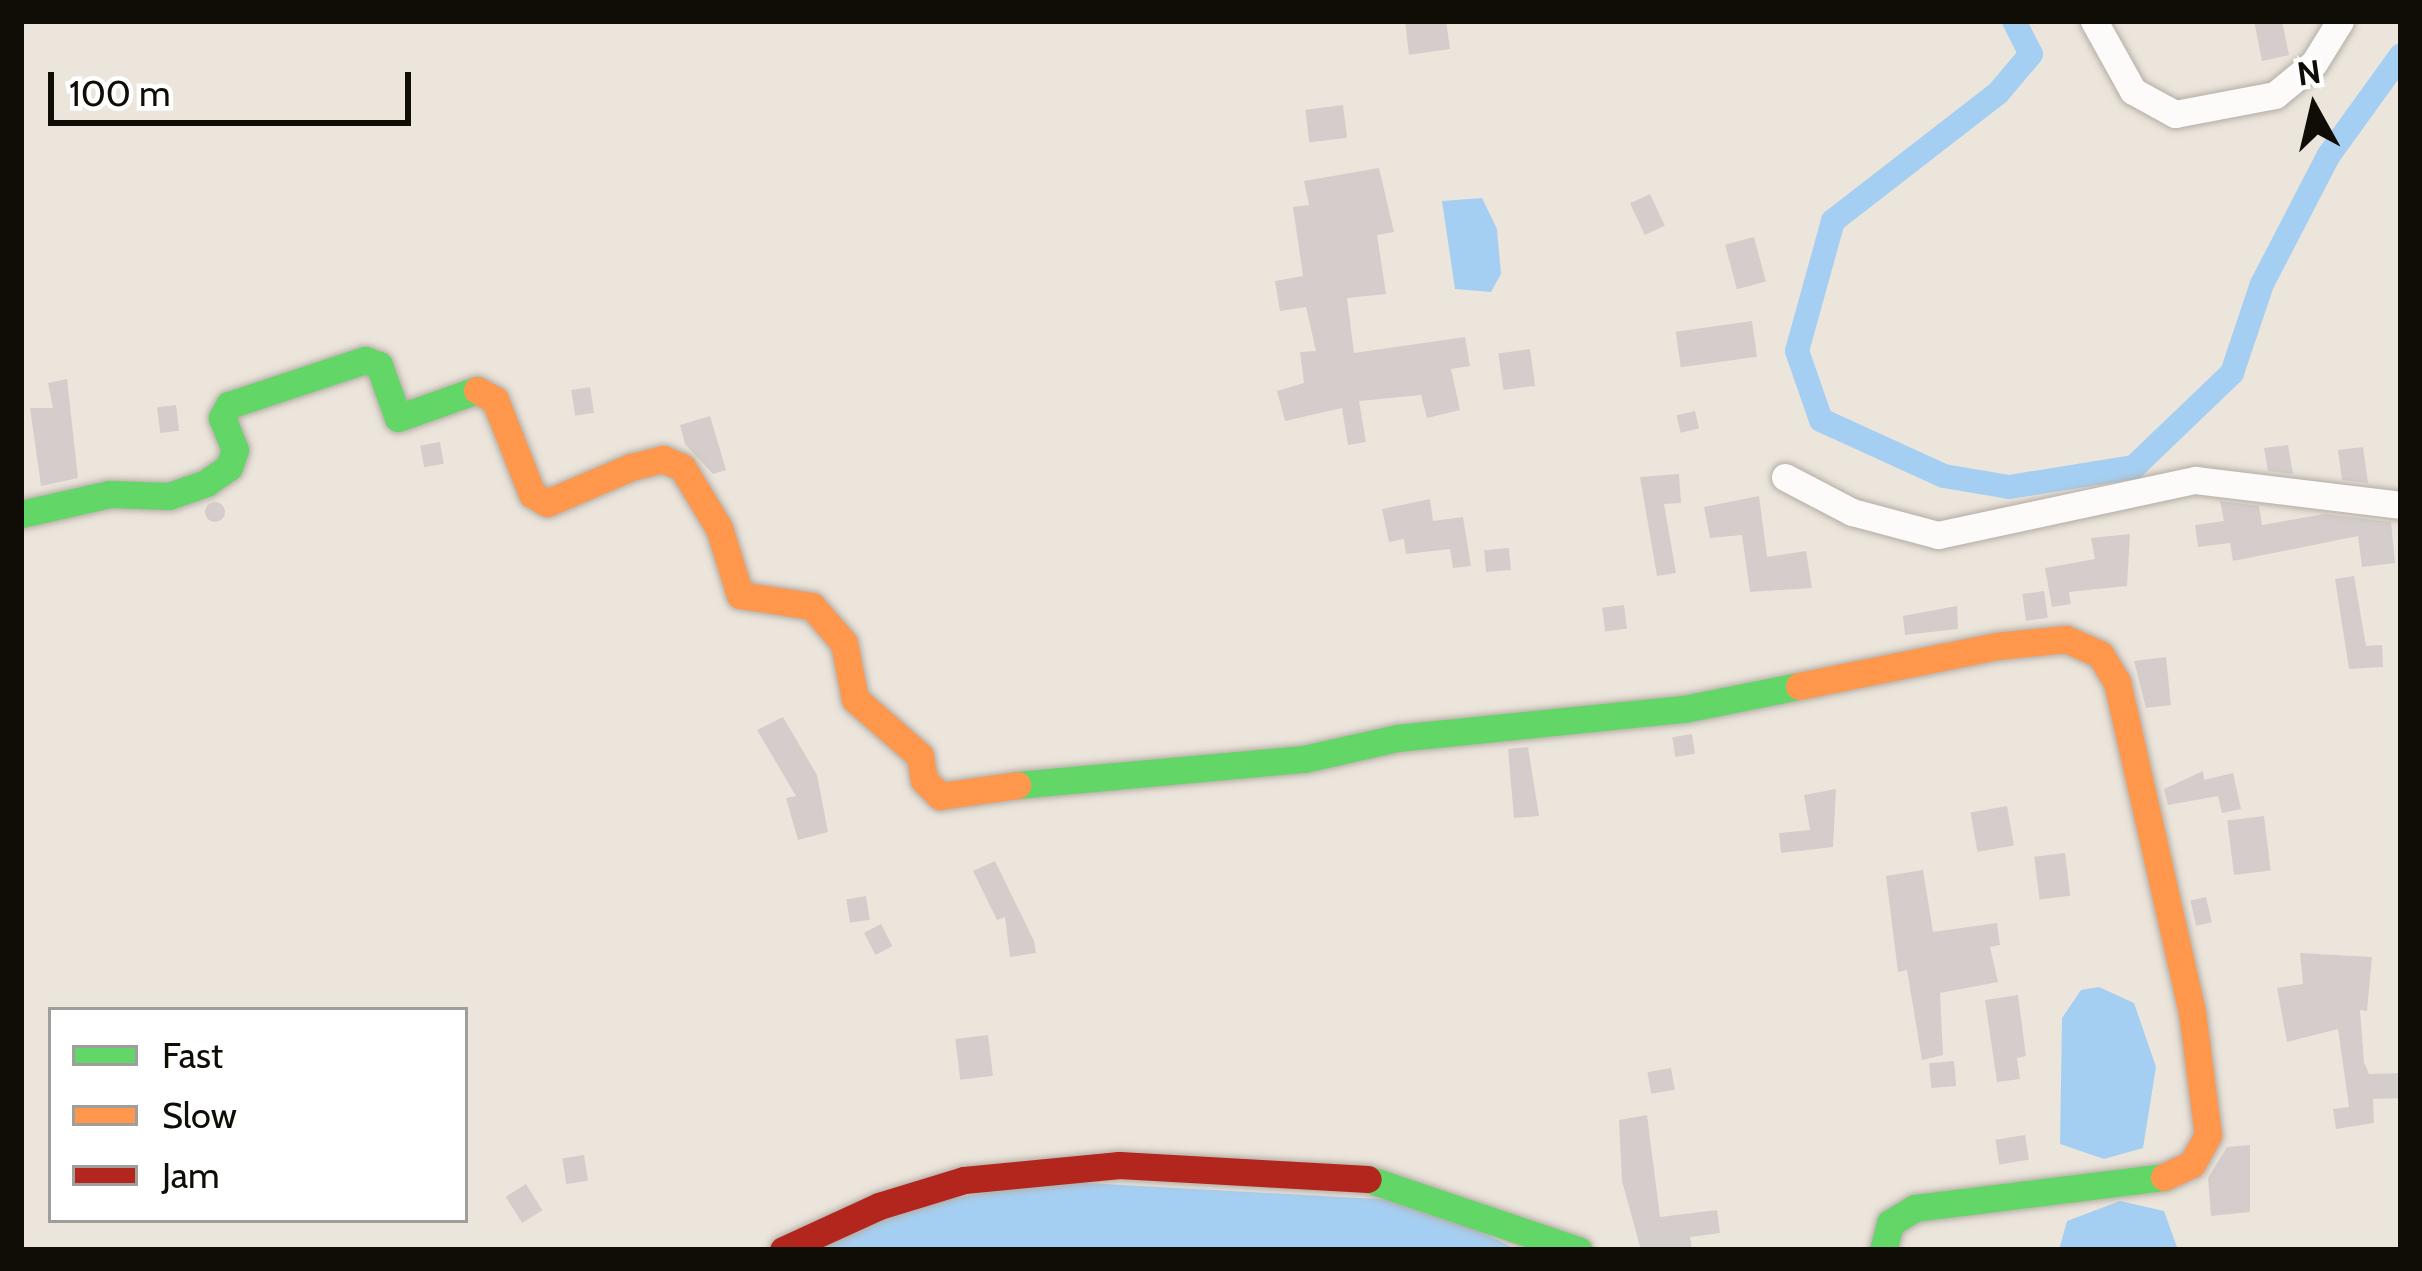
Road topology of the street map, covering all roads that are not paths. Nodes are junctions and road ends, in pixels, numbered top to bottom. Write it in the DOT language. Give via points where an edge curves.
graph roads {
  1 [pos="2094,21"];
  2 [pos="2340,21"];
  3 [pos="1785,477"];
  4 [pos="2401,505"];
  5 [pos="21,514"];
  6 [pos="784,1250"];
  7 [pos="1578,1250"];
  8 [pos="1883,1250"];
  1 -- 2 [label="street" via="2133,91 2175,114 2275,94 2314,63"];
  3 -- 4 [label="street" via="1852,512 1938,535 2195,480"];
  5 -- 8 [label="street" via="110,494 170,496 206,483 229,467 235,450 222,418 229,405 365,361 379,365 398,418 477,390 495,400 532,494 548,503 632,467 663,459 682,467 719,528 740,595 812,606 844,643 855,700 920,756 924,780 940,796 960,799 1005,786 1282,762 1396,738 1684,709 2066,639 2100,654 2117,682 2192,1012 2208,1135 2192,1164 2157,1180 1915,1208 1890,1222"];
  6 -- 7 [label="street" via="879,1206 964,1180 1119,1165 1366,1178"];
}
